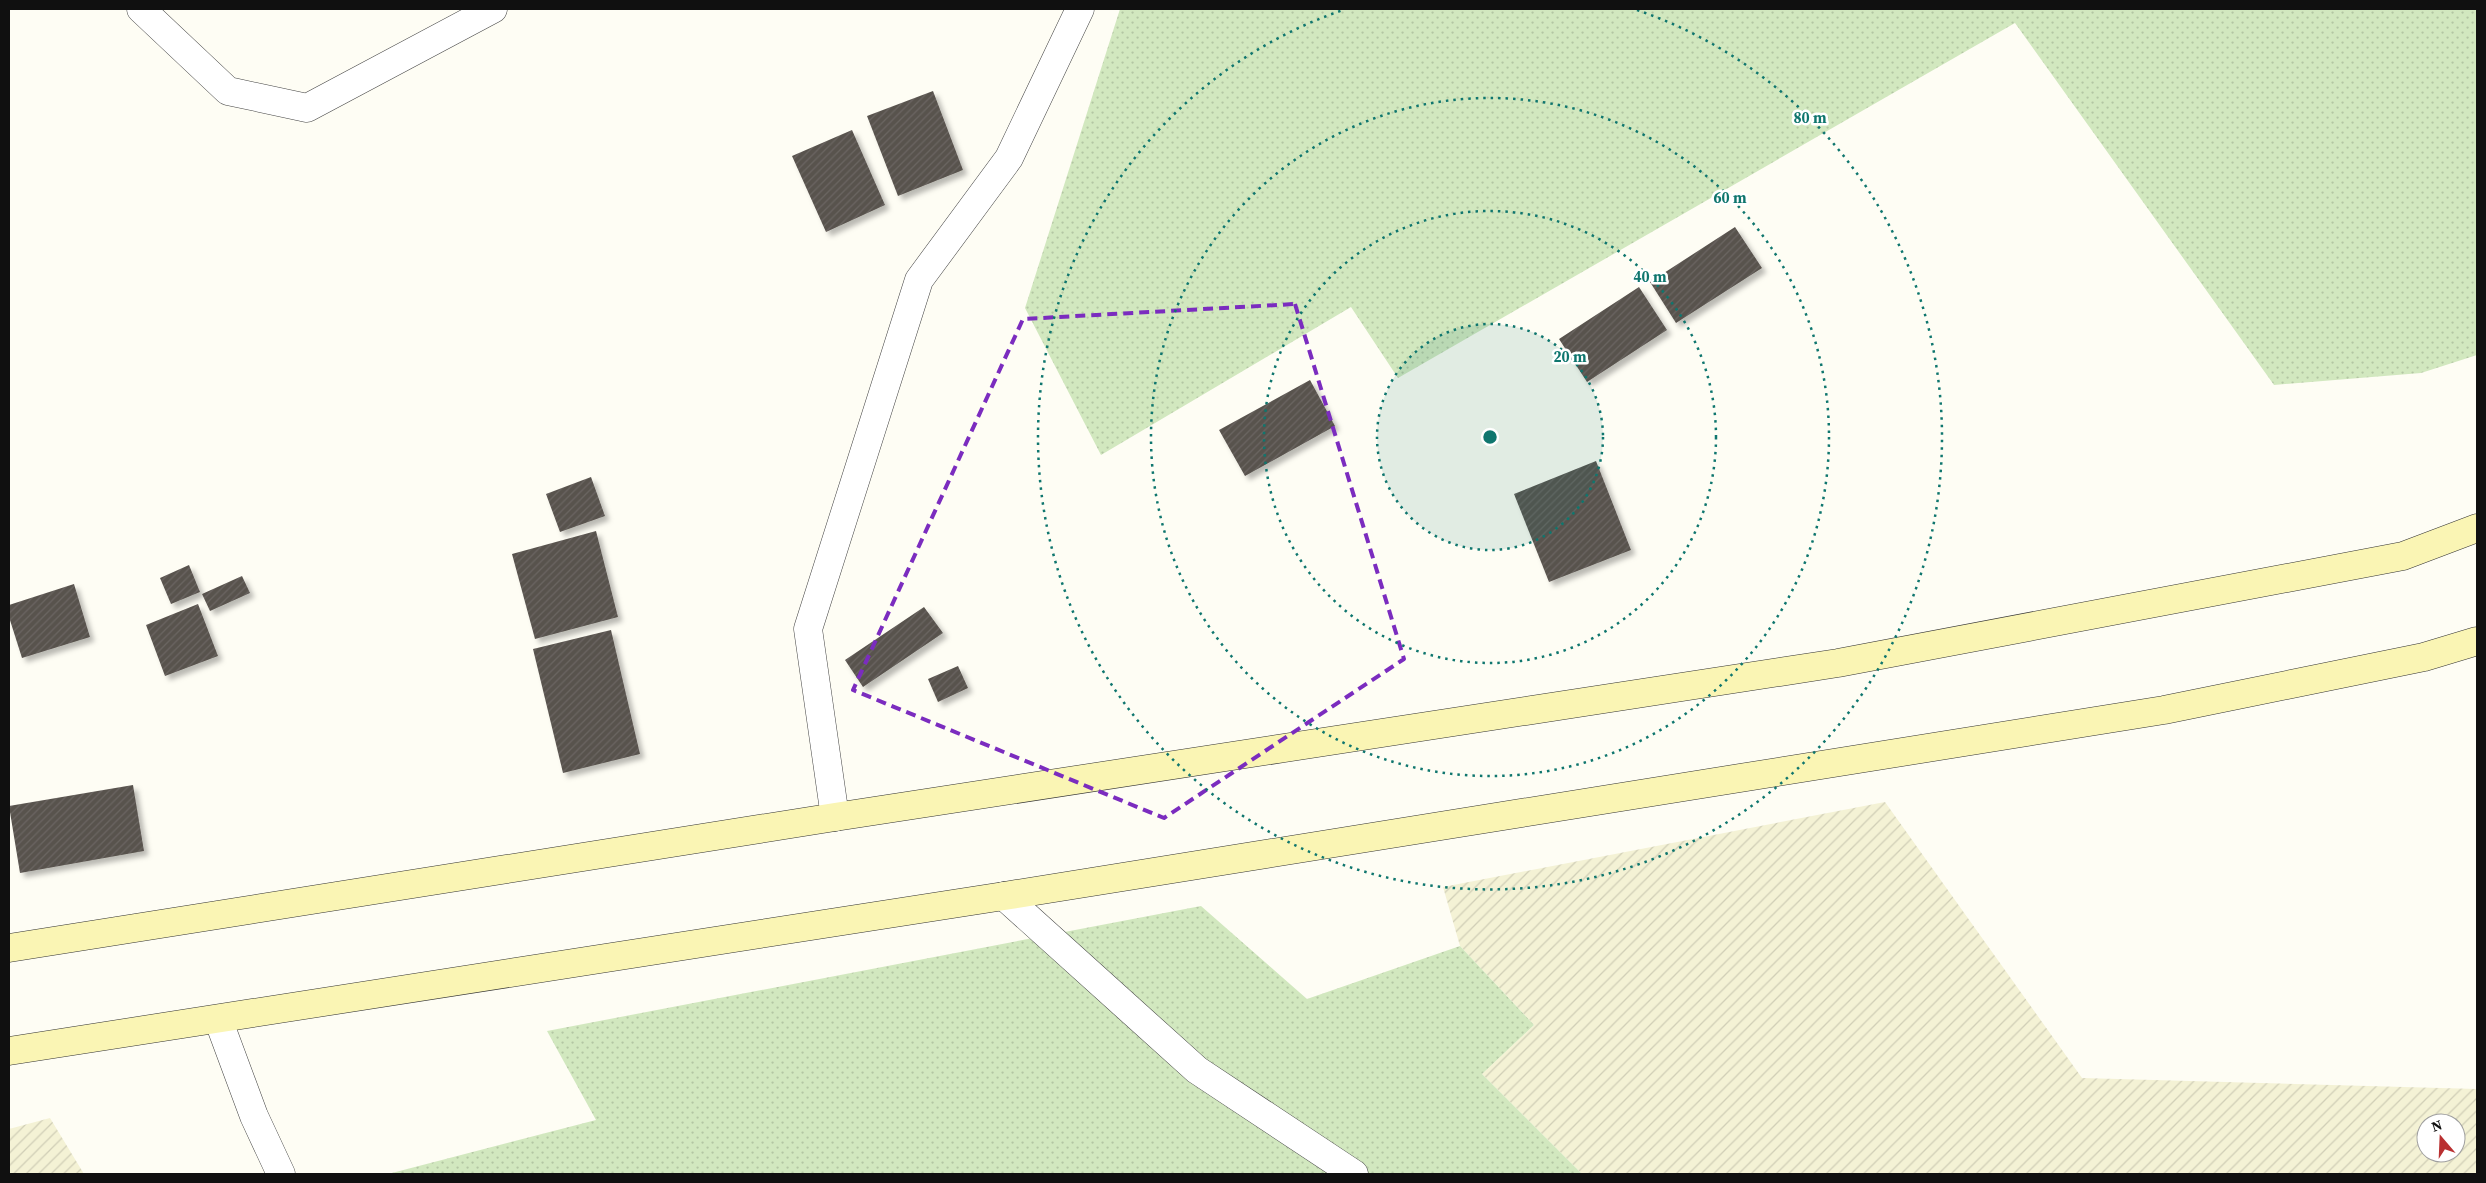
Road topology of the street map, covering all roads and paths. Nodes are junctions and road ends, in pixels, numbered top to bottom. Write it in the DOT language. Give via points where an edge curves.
graph roads {
  1 [pos="141,9"];
  2 [pos="493,9"];
  3 [pos="1080,9"];
  4 [pos="2477,528"];
  5 [pos="2477,641"];
  6 [pos="835,817"];
  7 [pos="1004,896"];
  8 [pos="9,948"];
  9 [pos="218,1019"];
  10 [pos="9,1051"];
  11 [pos="281,1174"];
  12 [pos="1354,1174"];
  1 -- 2 [label="street" via="228,91 307,108"];
  3 -- 6 [label="street" via="1009,158 919,280 808,629"];
  4 -- 6 [label="main road" via="2403,556 1838,663"];
  5 -- 7 [label="main road" via="2424,657 2164,710"];
  6 -- 8 [label="main road"];
  7 -- 9 [label="main road"];
  7 -- 12 [label="street" via="1197,1070"];
  9 -- 10 [label="main road"];
  9 -- 11 [label="street" via="254,1116"];
}
